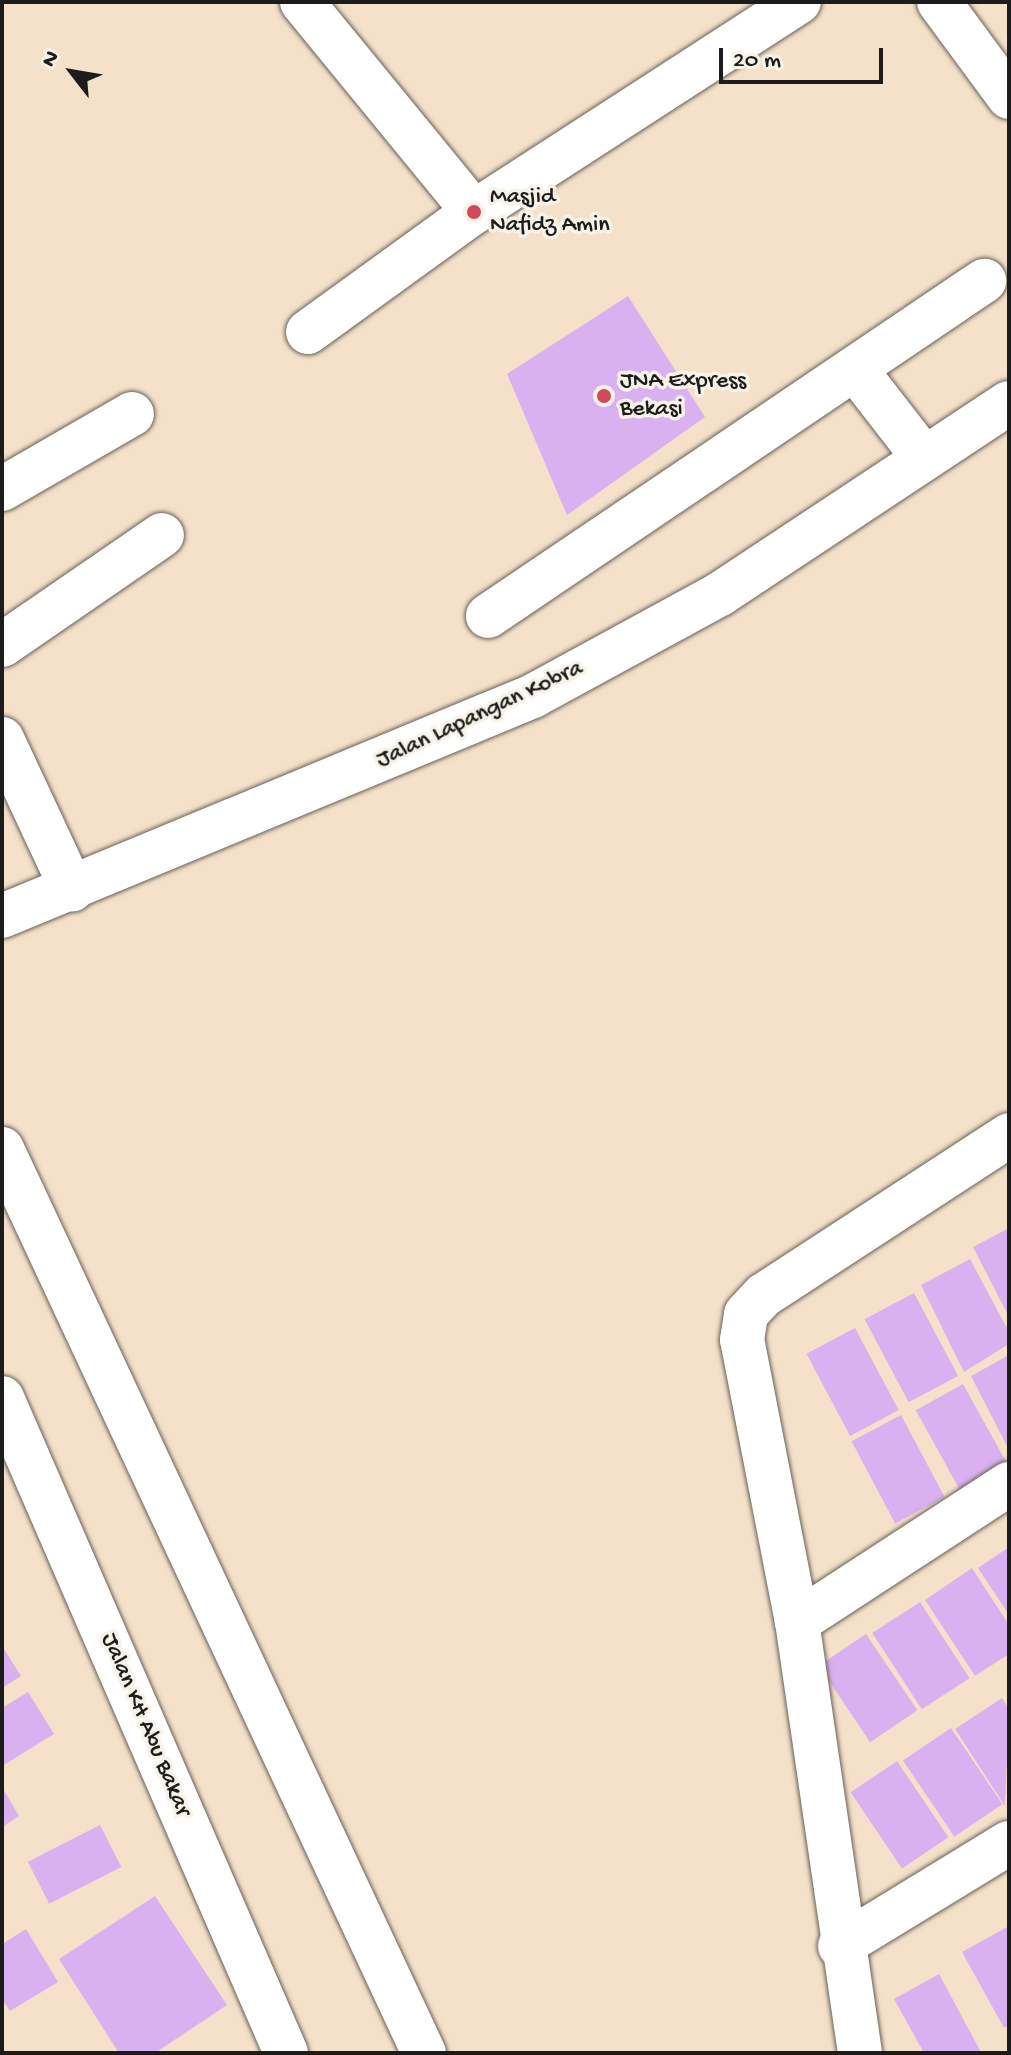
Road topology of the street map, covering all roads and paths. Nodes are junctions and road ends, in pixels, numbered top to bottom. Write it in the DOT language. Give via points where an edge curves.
graph roads {
  1 [pos="302,2"];
  2 [pos="799,2"];
  3 [pos="939,2"];
  4 [pos="1009,97"];
  5 [pos="474,212"];
  6 [pos="984,281"];
  7 [pos="308,332"];
  8 [pos="855,369"];
  9 [pos="1009,403"];
  10 [pos="132,414"];
  11 [pos="924,458"];
  12 [pos="2,489"];
  13 [pos="162,535"];
  14 [pos="488,616"];
  15 [pos="2,645"];
  16 [pos="2,739"];
  17 [pos="72,889"];
  18 [pos="2,916"];
  19 [pos="1009,1135"];
  20 [pos="2,1149"];
  21 [pos="2,1398"];
  22 [pos="1009,1484"];
  23 [pos="797,1622"];
  24 [pos="1009,1843"];
  25 [pos="840,1946"];
  26 [pos="286,2053"];
  27 [pos="424,2053"];
  28 [pos="860,2053"];
  1 -- 5 [label="street"];
  2 -- 5 [label="street"];
  3 -- 4 [label="street"];
  5 -- 7 [label="street"];
  6 -- 8 [label="street"];
  8 -- 11 [label="street"];
  8 -- 14 [label="street"];
  9 -- 11 [label="street, Jalan Lapangan Kobra"];
  10 -- 12 [label="street"];
  11 -- 17 [label="street, Jalan Lapangan Kobra" via="720,594 533,696"];
  13 -- 15 [label="street"];
  16 -- 17 [label="street"];
  17 -- 18 [label="street, Jalan Lapangan Kobra"];
  19 -- 23 [label="street" via="764,1295 746,1314 742,1340"];
  20 -- 27 [label="street"];
  21 -- 26 [label="street, Jalan KH Abu Bakar"];
  22 -- 23 [label="street"];
  23 -- 25 [label="street"];
  24 -- 25 [label="street"];
  25 -- 28 [label="street"];
}
